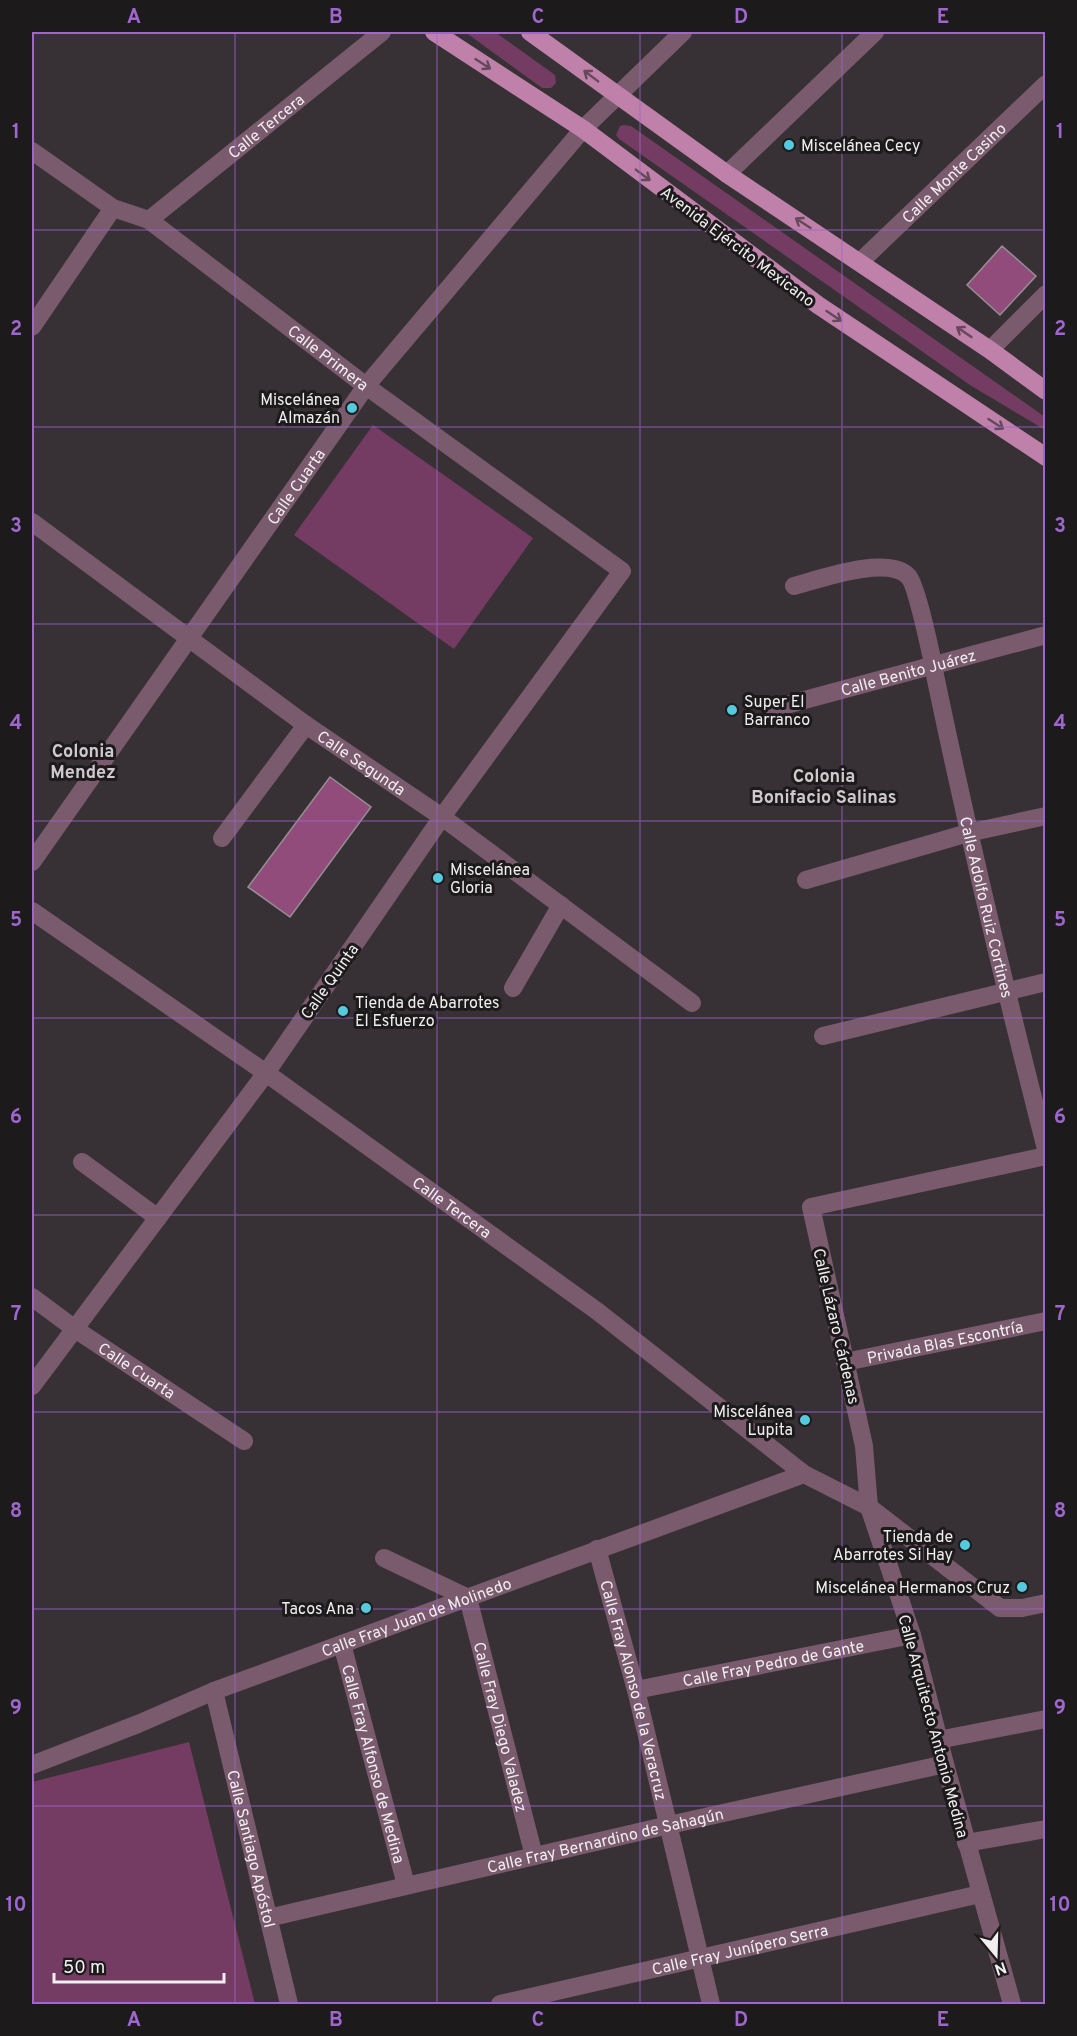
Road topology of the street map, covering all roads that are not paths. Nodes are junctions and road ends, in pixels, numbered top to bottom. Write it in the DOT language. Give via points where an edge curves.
graph roads {
  1 [pos="382,32"];
  2 [pos="434,32"];
  3 [pos="530,32"];
  4 [pos="683,32"];
  5 [pos="875,32"];
  6 [pos="1046,84"];
  7 [pos="618,96"];
  8 [pos="583,129"];
  9 [pos="32,151"];
  10 [pos="727,174"];
  11 [pos="113,208"];
  12 [pos="149,220"];
  13 [pos="861,261"];
  14 [pos="1046,294"];
  15 [pos="32,327"];
  16 [pos="990,350"];
  17 [pos="366,386"];
  18 [pos="1046,391"];
  19 [pos="1046,457"];
  20 [pos="32,522"];
  21 [pos="622,571"];
  22 [pos="794,586"];
  23 [pos="1046,635"];
  24 [pos="187,639"];
  25 [pos="933,665"];
  26 [pos="771,709"];
  27 [pos="306,725"];
  28 [pos="1046,816"];
  29 [pos="442,817"];
  30 [pos="968,833"];
  31 [pos="222,838"];
  32 [pos="32,862"];
  33 [pos="806,880"];
  34 [pos="561,905"];
  35 [pos="32,911"];
  36 [pos="1046,982"];
  37 [pos="513,988"];
  38 [pos="1005,991"];
  39 [pos="692,1003"];
  40 [pos="823,1036"];
  41 [pos="266,1073"];
  42 [pos="1046,1149"];
  43 [pos="1046,1156"];
  44 [pos="82,1162"];
  45 [pos="158,1218"];
  46 [pos="32,1297"];
  47 [pos="1046,1321"];
  48 [pos="75,1329"];
  49 [pos="845,1362"];
  50 [pos="32,1386"];
  51 [pos="244,1441"];
  52 [pos="864,1446"];
  53 [pos="804,1474"];
  54 [pos="869,1507"];
  55 [pos="597,1549"];
  56 [pos="384,1558"];
  57 [pos="468,1598"];
  58 [pos="1046,1603"];
  59 [pos="912,1635"];
  60 [pos="342,1644"];
  61 [pos="636,1690"];
  62 [pos="214,1691"];
  63 [pos="1046,1719"];
  64 [pos="938,1740"];
  65 [pos="945,1764"];
  66 [pos="32,1765"];
  67 [pos="669,1825"];
  68 [pos="1046,1829"];
  69 [pos="966,1843"];
  70 [pos="534,1856"];
  71 [pos="406,1885"];
  72 [pos="980,1894"];
  73 [pos="268,1918"];
  74 [pos="700,1957"];
  75 [pos="289,2004"];
  76 [pos="500,2004"];
  77 [pos="711,2004"];
  78 [pos="1012,2004"];
  1 -- 12 [label="street, Calle Tercera"];
  2 -- 8 [label="main road, Avenida Ejército Mexicano, one-way"];
  7 -- 3 [label="main road, one-way"];
  4 -- 7 [label="street, Calle Cuarta"];
  5 -- 10 [label="street"];
  6 -- 13 [label="street, Calle Monte Casino"];
  7 -- 8 [label="street, Calle Cuarta"];
  7 -- 10 [label="main road"];
  8 -- 17 [label="street, Calle Cuarta"];
  8 -- 19 [label="main road, Avenida Ejército Mexicano, one-way" via="818,305"];
  9 -- 11 [label="street, Calle Primera"];
  13 -- 10 [label="main road, one-way"];
  11 -- 12 [label="street, Calle Primera"];
  11 -- 15 [label="street"];
  12 -- 17 [label="street, Calle Primera"];
  16 -- 13 [label="main road, one-way"];
  14 -- 16 [label="street"];
  16 -- 18 [label="main road"];
  17 -- 21 [label="street, Calle Primera"];
  17 -- 24 [label="street, Calle Cuarta"];
  20 -- 24 [label="street, Calle Segunda"];
  21 -- 29 [label="street, Calle Quinta"];
  22 -- 25 [label="street, Calle Adolfo Ruiz Cortines" via="868,568 886,567 909,576"];
  23 -- 25 [label="street, Calle Benito Juárez"];
  24 -- 27 [label="street, Calle Segunda"];
  24 -- 32 [label="street, Calle Cuarta"];
  25 -- 26 [label="street, Calle Benito Juárez"];
  25 -- 30 [label="street, Calle Adolfo Ruiz Cortines"];
  27 -- 29 [label="street, Calle Segunda"];
  27 -- 31 [label="street"];
  28 -- 30 [label="street"];
  29 -- 34 [label="street, Calle Segunda"];
  29 -- 41 [label="street, Calle Quinta"];
  30 -- 33 [label="street"];
  30 -- 38 [label="street, Calle Adolfo Ruiz Cortines"];
  34 -- 37 [label="street"];
  34 -- 39 [label="street, Calle Segunda"];
  35 -- 41 [label="street, Calle Tercera"];
  36 -- 38 [label="street"];
  38 -- 40 [label="street"];
  38 -- 42 [label="street, Calle Adolfo Ruiz Cortines"];
  41 -- 45 [label="street, Calle Quinta"];
  41 -- 53 [label="street, Calle Tercera" via="597,1311"];
  43 -- 49 [label="street, Calle Lázaro Cárdenas" via="811,1207"];
  44 -- 45 [label="street"];
  45 -- 48 [label="street, Calle Quinta"];
  46 -- 48 [label="street, Calle Cuarta"];
  47 -- 49 [label="street, Privada Blas Escontría"];
  48 -- 50 [label="street, Calle Quinta"];
  48 -- 51 [label="street, Calle Cuarta"];
  49 -- 52 [label="street, Calle Lázaro Cárdenas"];
  52 -- 54 [label="street, Calle Arquitecto Antonio Medina"];
  53 -- 54 [label="street, Calle Tercera"];
  53 -- 55 [label="street, Calle Fray Juan de Molinedo"];
  54 -- 58 [label="street, Calle Tercera" via="1000,1608"];
  54 -- 59 [label="street, Calle Arquitecto Antonio Medina"];
  55 -- 57 [label="street, Calle Fray Juan de Molinedo"];
  55 -- 61 [label="street, Calle Fray Alonso de la Veracruz"];
  56 -- 57 [label="street"];
  57 -- 60 [label="street, Calle Fray Juan de Molinedo"];
  57 -- 70 [label="street, Calle Fray Diego Valadez"];
  59 -- 61 [label="street, Calle Fray Pedro de Gante"];
  59 -- 64 [label="street, Calle Arquitecto Antonio Medina"];
  60 -- 62 [label="street, Calle Fray Juan de Molinedo"];
  60 -- 71 [label="street, Calle Fray Alfonso de Medina"];
  61 -- 67 [label="street, Calle Fray Alonso de la Veracruz"];
  62 -- 66 [label="street, Calle Fray Juan de Molinedo"];
  62 -- 73 [label="street, Calle Santiago Apóstol"];
  63 -- 64 [label="street"];
  64 -- 65 [label="street, Calle Arquitecto Antonio Medina"];
  65 -- 67 [label="street, Calle Fray Bernardino de Sahagún"];
  65 -- 69 [label="street, Calle Arquitecto Antonio Medina"];
  67 -- 70 [label="street, Calle Fray Bernardino de Sahagún"];
  67 -- 74 [label="street, Calle Fray Alonso de la Veracruz"];
  68 -- 69 [label="street"];
  69 -- 72 [label="street, Calle Arquitecto Antonio Medina"];
  70 -- 71 [label="street, Calle Fray Bernardino de Sahagún"];
  71 -- 73 [label="street, Calle Fray Bernardino de Sahagún"];
  72 -- 74 [label="street, Calle Fray Junípero Serra"];
  72 -- 78 [label="street, Calle Arquitecto Antonio Medina"];
  73 -- 75 [label="street, Calle Santiago Apóstol"];
  74 -- 76 [label="street, Calle Fray Junípero Serra"];
  74 -- 77 [label="street, Calle Fray Alonso de la Veracruz"];
}
